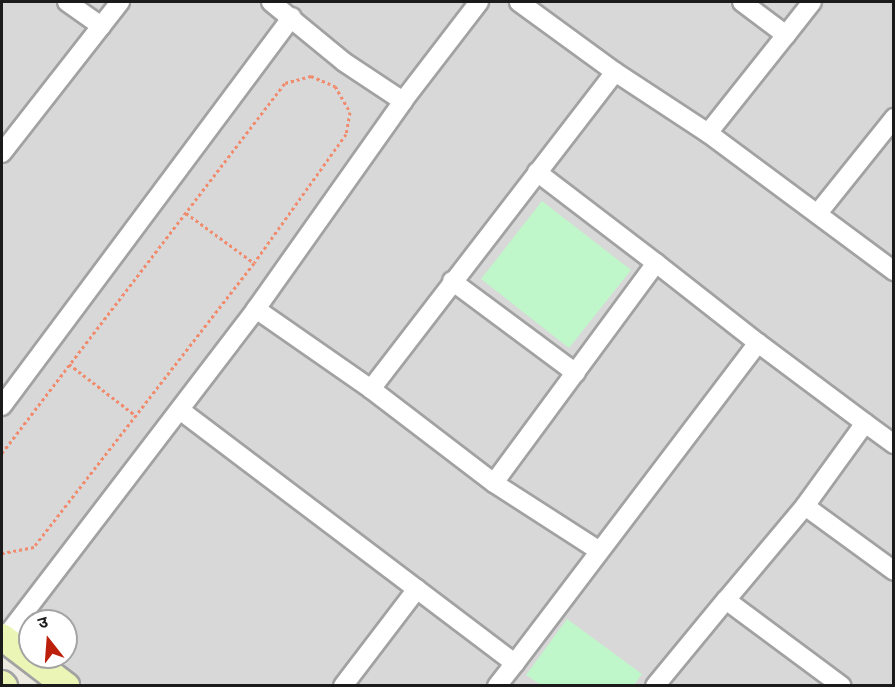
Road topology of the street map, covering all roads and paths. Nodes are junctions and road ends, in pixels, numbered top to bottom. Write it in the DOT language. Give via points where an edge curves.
graph roads {
  1 [pos="67,2"];
  2 [pos="120,2"];
  3 [pos="271,2"];
  4 [pos="479,2"];
  5 [pos="519,2"];
  6 [pos="742,2"];
  7 [pos="812,2"];
  8 [pos="292,17"];
  9 [pos="101,26"];
  10 [pos="786,35"];
  11 [pos="615,72"];
  12 [pos="403,101"];
  13 [pos="894,118"];
  14 [pos="708,134"];
  15 [pos="2,153"];
  16 [pos="537,172"];
  17 [pos="186,213"];
  18 [pos="818,213"];
  19 [pos="254,263"];
  20 [pos="656,263"];
  21 [pos="894,271"];
  22 [pos="452,281"];
  23 [pos="256,309"];
  24 [pos="758,343"];
  25 [pos="69,364"];
  26 [pos="576,373"];
  27 [pos="371,389"];
  28 [pos="2,406"];
  29 [pos="180,410"];
  30 [pos="135,415"];
  31 [pos="865,423"];
  32 [pos="894,444"];
  33 [pos="2,453"];
  34 [pos="494,483"];
  35 [pos="805,506"];
  36 [pos="598,550"];
  37 [pos="2,552"];
  38 [pos="894,571"];
  39 [pos="417,589"];
  40 [pos="726,600"];
  41 [pos="3,638"];
  42 [pos="515,663"];
  43 [pos="66,686"];
  44 [pos="343,686"];
  45 [pos="497,686"];
  46 [pos="655,686"];
  47 [pos="842,686"];
  1 -- 9 [label="street"];
  2 -- 9 [label="street"];
  3 -- 8 [label="street"];
  4 -- 12 [label="street"];
  5 -- 11 [label="street"];
  6 -- 10 [label="street"];
  7 -- 10 [label="street"];
  8 -- 12 [label="street" via="344,62"];
  8 -- 28 [label="street"];
  9 -- 15 [label="street"];
  10 -- 14 [label="street"];
  11 -- 14 [label="street"];
  11 -- 16 [label="street"];
  12 -- 23 [label="street"];
  13 -- 18 [label="street"];
  14 -- 18 [label="street"];
  16 -- 20 [label="street"];
  16 -- 22 [label="street"];
  17 -- 19 [label="path"];
  17 -- 19 [label="path" via="285,83 311,76 335,86 350,112 346,134"];
  17 -- 25 [label="path"];
  18 -- 21 [label="street"];
  19 -- 30 [label="path"];
  20 -- 24 [label="street"];
  20 -- 26 [label="street"];
  22 -- 26 [label="street"];
  22 -- 27 [label="street"];
  23 -- 27 [label="street"];
  23 -- 29 [label="street"];
  24 -- 31 [label="street"];
  24 -- 36 [label="street"];
  25 -- 30 [label="path"];
  25 -- 33 [label="path"];
  26 -- 34 [label="street"];
  27 -- 34 [label="street"];
  29 -- 39 [label="street"];
  29 -- 41 [label="street"];
  30 -- 37 [label="path" via="34,547"];
  31 -- 32 [label="street"];
  31 -- 35 [label="street"];
  34 -- 36 [label="street"];
  35 -- 38 [label="street"];
  35 -- 40 [label="street"];
  36 -- 42 [label="street"];
  39 -- 42 [label="street"];
  39 -- 44 [label="street"];
  40 -- 46 [label="street"];
  40 -- 47 [label="street"];
  41 -- 43 [label="main road"];
  42 -- 45 [label="street"];
}
